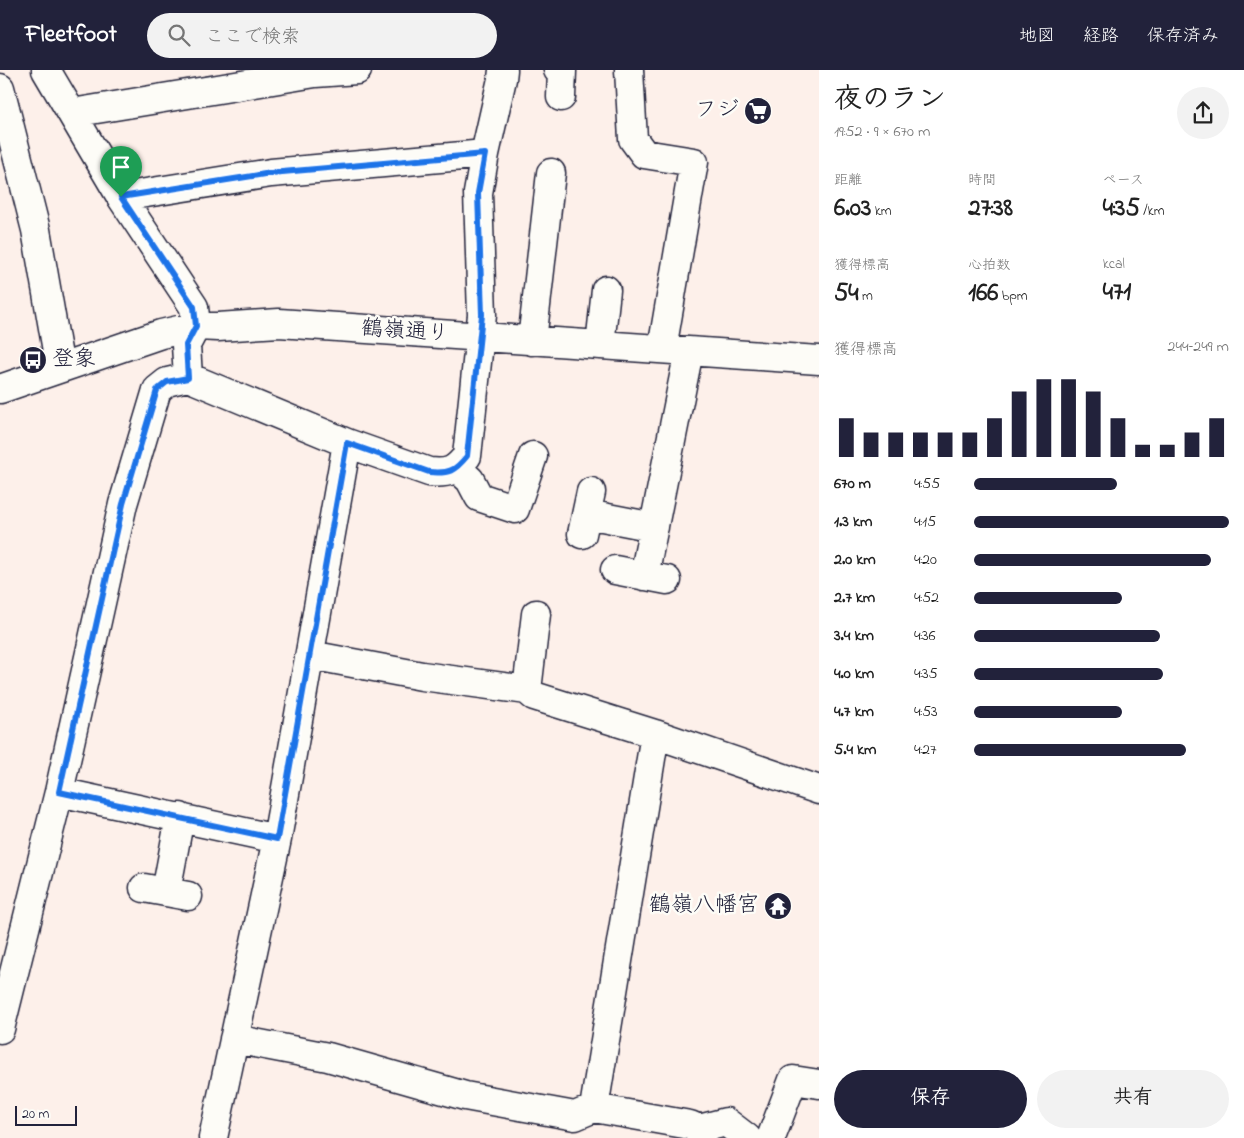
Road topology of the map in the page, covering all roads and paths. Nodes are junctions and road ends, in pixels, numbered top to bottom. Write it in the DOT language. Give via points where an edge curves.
graph roads {
  1 [pos="46,70"];
  2 [pos="358,70"];
  3 [pos="502,70"];
  4 [pos="558,70"];
  5 [pos="622,76"];
  6 [pos="237,78"];
  7 [pos="0,88"];
  8 [pos="561,97"];
  9 [pos="72,114"];
  10 [pos="485,154"];
  11 [pos="556,189"];
  12 [pos="121,197"];
  13 [pos="606,290"];
  14 [pos="196,326"];
  15 [pos="481,338"];
  16 [pos="532,341"];
  17 [pos="600,346"];
  18 [pos="675,350"];
  19 [pos="819,360"];
  20 [pos="60,368"];
  21 [pos="188,378"];
  22 [pos="0,388"];
  23 [pos="347,443"];
  24 [pos="533,456"];
  25 [pos="457,468"];
  26 [pos="587,513"];
  27 [pos="654,527"];
  28 [pos="615,570"];
  29 [pos="536,614"];
  30 [pos="310,655"];
  31 [pos="527,690"];
  32 [pos="655,734"];
  33 [pos="819,790"];
  34 [pos="59,792"];
  35 [pos="180,818"];
  36 [pos="277,839"];
  37 [pos="166,892"];
  38 [pos="3,1001"];
  39 [pos="0,1029"];
  40 [pos="234,1039"];
  41 [pos="819,1084"];
  42 [pos="594,1108"];
  43 [pos="699,1134"];
  44 [pos="213,1138"];
  45 [pos="747,1138"];
  46 [pos="771,1138"];
  1 -- 9 [label="street"];
  2 -- 6 [label="street"];
  3 -- 10 [label="street"];
  4 -- 8 [label="street" via="562,71"];
  5 -- 18 [label="street" via="633,139 644,154 694,162"];
  6 -- 9 [label="street"];
  7 -- 20 [label="street" via="36,230"];
  9 -- 12 [label="street"];
  10 -- 12 [label="street" via="271,173"];
  10 -- 15 [label="street" via="478,193"];
  11 -- 16 [label="street"];
  12 -- 14 [label="street" via="194,307"];
  13 -- 17 [label="street"];
  14 -- 15 [label="street, 鶴嶺通り" via="279,323"];
  14 -- 20 [label="street, 鶴嶺通り" via="161,334"];
  14 -- 21 [label="street" via="186,345"];
  15 -- 16 [label="street, 鶴嶺通り"];
  15 -- 25 [label="street" via="467,456"];
  16 -- 17 [label="street, 鶴嶺通り"];
  17 -- 18 [label="street, 鶴嶺通り"];
  18 -- 19 [label="street, 鶴嶺通り"];
  18 -- 27 [label="street"];
  20 -- 22 [label="street, 鶴嶺通り"];
  21 -- 23 [label="street"];
  21 -- 34 [label="street" via="167,382 157,390 123,504"];
  23 -- 25 [label="street" via="429,472 442,474"];
  23 -- 30 [label="street"];
  24 -- 25 [label="street" via="515,509 479,497 470,480"];
  26 -- 27 [label="street"];
  27 -- 28 [label="street" via="656,578"];
  29 -- 31 [label="street"];
  30 -- 31 [label="street" via="422,676"];
  30 -- 36 [label="street"];
  31 -- 32 [label="street" via="534,696"];
  32 -- 33 [label="street"];
  32 -- 42 [label="street"];
  34 -- 35 [label="street"];
  34 -- 38 [label="street"];
  35 -- 36 [label="street"];
  35 -- 37 [label="street"];
  36 -- 40 [label="street"];
  38 -- 39 [label="street"];
  40 -- 42 [label="street" via="328,1057 474,1098 574,1116"];
  40 -- 44 [label="street"];
  41 -- 46 [label="street" via="793,1080"];
  42 -- 43 [label="street" via="690,1125"];
  43 -- 45 [label="street" via="726,1122"];
}
